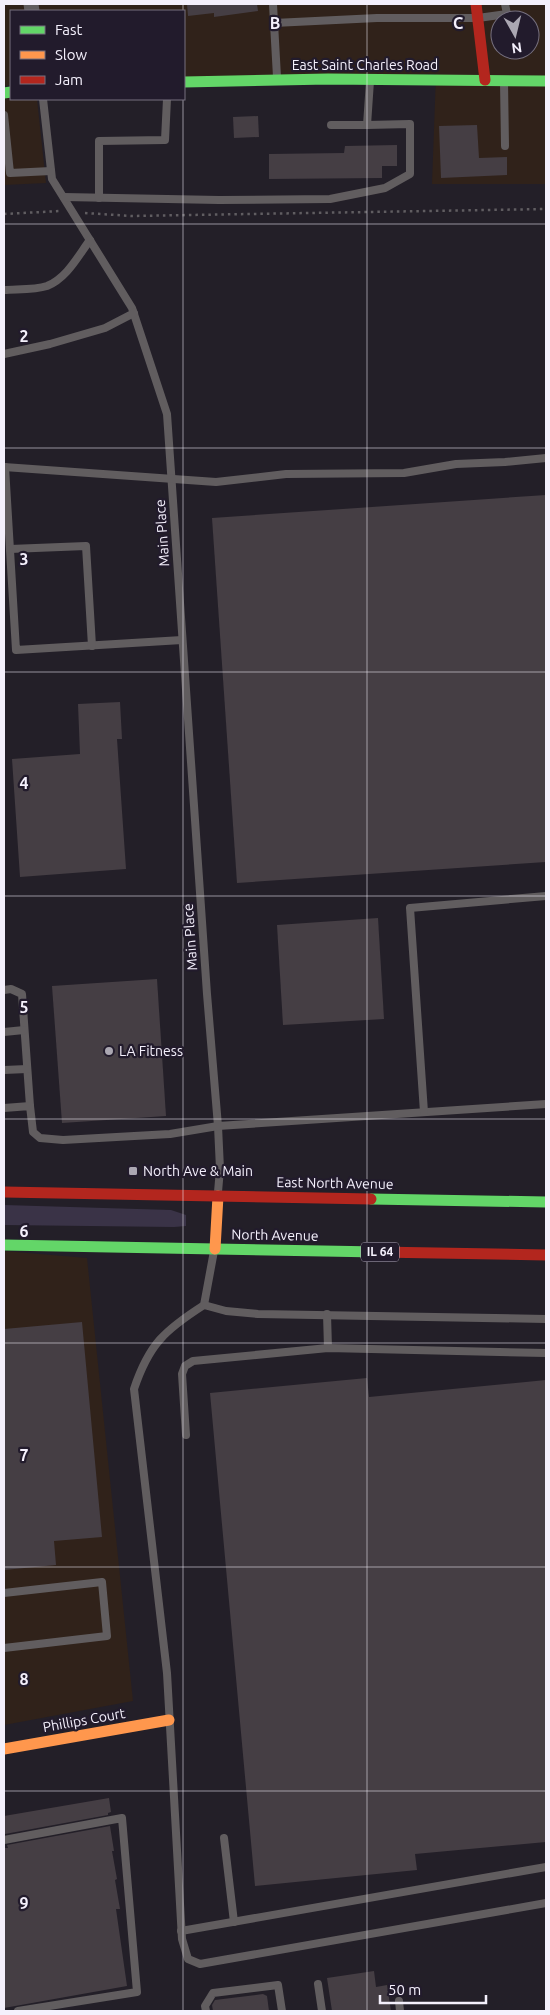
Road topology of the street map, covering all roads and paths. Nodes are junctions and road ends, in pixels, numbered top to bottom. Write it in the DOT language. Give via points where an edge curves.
graph roads {
  1 [pos="273,4"];
  2 [pos="476,4"];
  3 [pos="505,4"];
  4 [pos="478,18"];
  5 [pos="274,23"];
  6 [pos="370,79"];
  7 [pos="277,80"];
  8 [pos="485,80"];
  9 [pos="504,80"];
  10 [pos="546,81"];
  11 [pos="185,82"];
  12 [pos="44,100"];
  13 [pos="167,100"];
  14 [pos="4,115"];
  15 [pos="331,125"];
  16 [pos="367,125"];
  17 [pos="504,146"];
  18 [pos="51,171"];
  19 [pos="64,198"];
  20 [pos="99,198"];
  21 [pos="546,209"];
  22 [pos="61,211"];
  23 [pos="82,213"];
  24 [pos="4,214"];
  25 [pos="90,240"];
  26 [pos="4,290"];
  27 [pos="134,313"];
  28 [pos="4,354"];
  29 [pos="546,458"];
  30 [pos="4,467"];
  31 [pos="171,478"];
  32 [pos="10,549"];
  33 [pos="182,640"];
  34 [pos="92,646"];
  35 [pos="546,896"];
  36 [pos="4,990"];
  37 [pos="24,1030"];
  38 [pos="4,1032"];
  39 [pos="27,1069"];
  40 [pos="4,1070"];
  41 [pos="546,1104"];
  42 [pos="30,1106"];
  43 [pos="4,1108"];
  44 [pos="424,1112"];
  45 [pos="218,1126"];
  46 [pos="4,1192"];
  47 [pos="218,1196"];
  48 [pos="546,1202"];
  49 [pos="4,1245"];
  50 [pos="214,1249"];
  51 [pos="546,1256"];
  52 [pos="204,1305"];
  53 [pos="327,1314"];
  54 [pos="546,1319"];
  55 [pos="328,1348"];
  56 [pos="546,1352"];
  57 [pos="186,1435"];
  58 [pos="4,1593"];
  59 [pos="4,1648"];
  60 [pos="169,1720"];
  61 [pos="4,1749"];
  62 [pos="224,1838"];
  63 [pos="4,1840"];
  64 [pos="546,1867"];
  65 [pos="546,1903"];
  66 [pos="234,1922"];
  67 [pos="181,1931"];
  68 [pos="318,1984"];
  69 [pos="399,2001"];
  70 [pos="18,2011"];
  71 [pos="206,2011"];
  72 [pos="282,2011"];
  73 [pos="322,2011"];
  74 [pos="400,2011"];
  1 -- 5 [label="lane"];
  2 -- 4 [label="main road"];
  3 -- 4 [label="lane" via="507,14"];
  4 -- 5 [label="lane"];
  4 -- 8 [label="main road"];
  5 -- 7 [label="lane"];
  6 -- 7 [label="main road, East Saint Charles Road"];
  6 -- 8 [label="main road, East Saint Charles Road"];
  6 -- 16 [label="lane"];
  7 -- 11 [label="main road, East Saint Charles Road"];
  8 -- 9 [label="main road, East Saint Charles Road"];
  9 -- 10 [label="main road, East Saint Charles Road"];
  9 -- 17 [label="lane"];
  12 -- 18 [label="lane, Main Place"];
  13 -- 20 [label="lane" via="166,140 99,141"];
  14 -- 18 [label="lane" via="10,173"];
  15 -- 16 [label="lane"];
  16 -- 20 [label="lane" via="410,124 410,174 385,188 330,199"];
  18 -- 19 [label="lane, Main Place" via="52,179"];
  19 -- 20 [label="lane"];
  19 -- 25 [label="lane, Main Place"];
  21 -- 23 [label="path" via="131,216"];
  22 -- 24 [label="path"];
  25 -- 26 [label="lane" via="58,280 46,286"];
  25 -- 27 [label="lane, Main Place"];
  27 -- 28 [label="lane" via="106,328"];
  27 -- 31 [label="lane, Main Place" via="167,414"];
  29 -- 31 [label="lane" via="456,464 404,473 286,474 216,482"];
  30 -- 31 [label="lane"];
  30 -- 32 [label="lane"];
  31 -- 33 [label="lane, Main Place"];
  32 -- 34 [label="lane" via="86,546"];
  32 -- 34 [label="lane" via="16,650"];
  33 -- 34 [label="lane"];
  33 -- 45 [label="lane, Main Place"];
  35 -- 44 [label="lane" via="410,908"];
  36 -- 37 [label="lane" via="22,994"];
  37 -- 38 [label="lane"];
  37 -- 39 [label="lane"];
  39 -- 40 [label="lane"];
  39 -- 42 [label="lane"];
  41 -- 44 [label="lane"];
  42 -- 43 [label="lane"];
  42 -- 45 [label="lane" via="33,1132 40,1138 51,1140 170,1134"];
  44 -- 45 [label="lane"];
  45 -- 47 [label="lane, Main Place"];
  46 -- 47 [label="main road, East North Avenue"];
  47 -- 48 [label="main road, East North Avenue"];
  47 -- 50 [label="main road"];
  49 -- 50 [label="main road, North Avenue / IL 64"];
  50 -- 51 [label="main road, North Avenue / IL 64"];
  50 -- 52 [label="lane"];
  52 -- 53 [label="lane" via="258,1314"];
  52 -- 60 [label="lane" via="175,1324 154,1346 141,1368 134,1390 167,1674"];
  53 -- 54 [label="lane"];
  53 -- 55 [label="lane"];
  55 -- 56 [label="lane"];
  55 -- 57 [label="lane" via="193,1361 185,1366 182,1374"];
  58 -- 59 [label="lane" via="102,1582 107,1636"];
  60 -- 61 [label="main road, Phillips Court"];
  60 -- 67 [label="lane"];
  62 -- 66 [label="lane"];
  63 -- 70 [label="lane" via="122,1818 137,1992"];
  64 -- 66 [label="lane"];
  65 -- 67 [label="lane" via="200,1964 188,1959"];
  66 -- 67 [label="lane"];
  68 -- 73 [label="lane"];
  69 -- 74 [label="lane"];
  71 -- 72 [label="lane" via="205,2006 213,1993 278,1985"];
}
